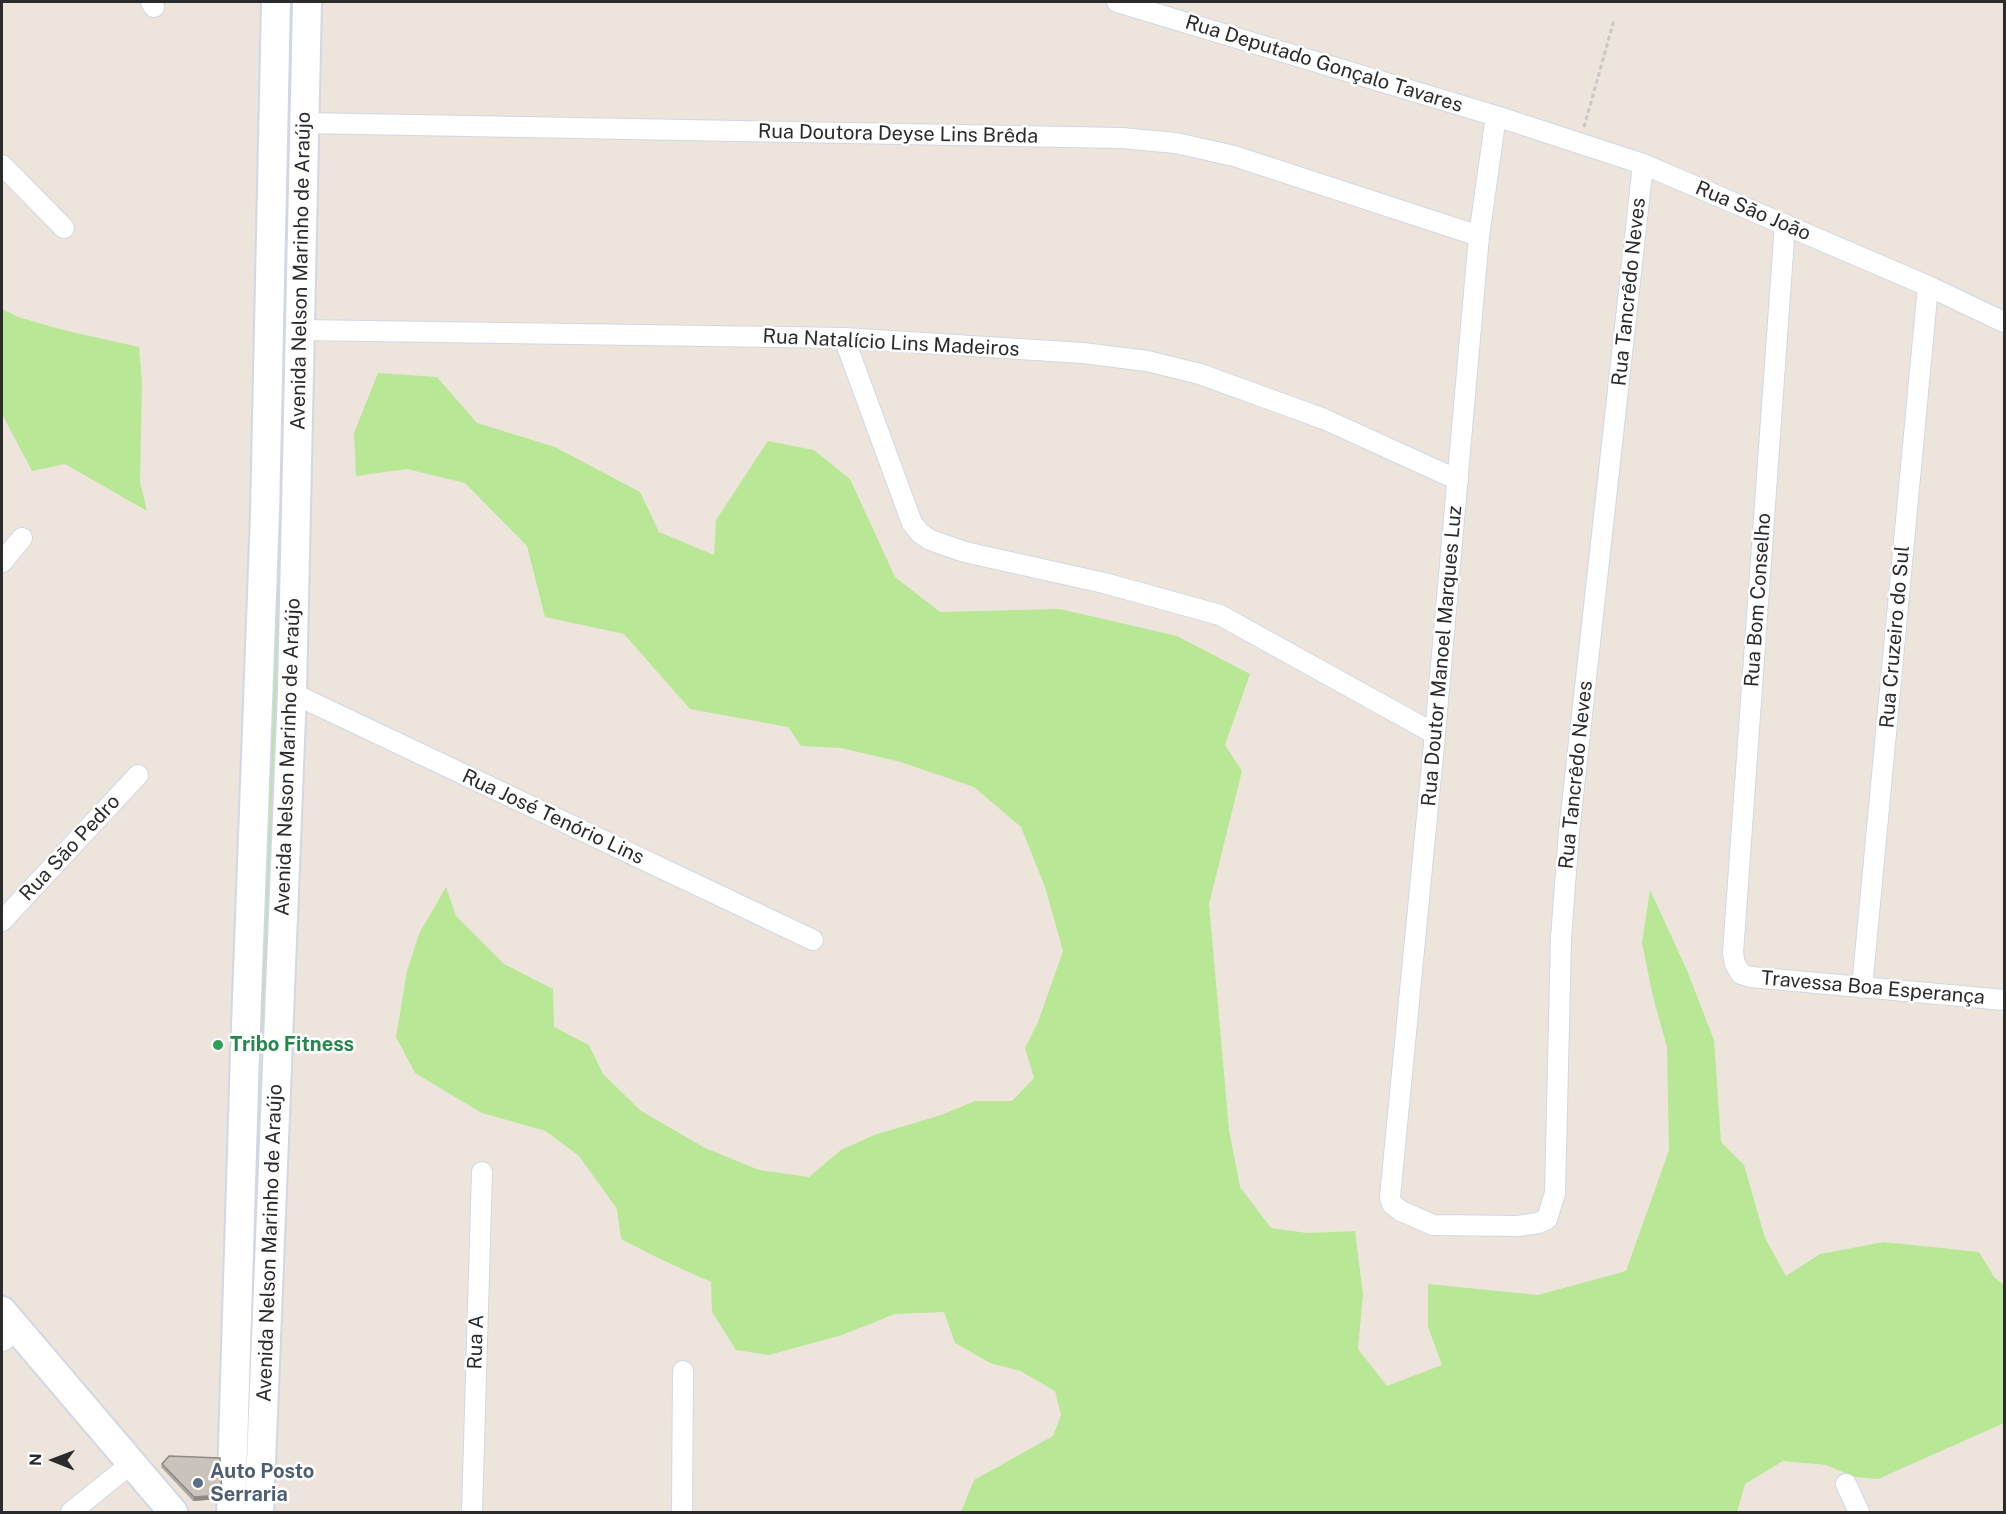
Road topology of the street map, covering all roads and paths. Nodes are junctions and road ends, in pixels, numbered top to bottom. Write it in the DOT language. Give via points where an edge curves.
graph roads {
  1 [pos="276,2"];
  2 [pos="307,2"];
  3 [pos="1117,2"];
  4 [pos="1614,20"];
  5 [pos="1496,116"];
  6 [pos="303,123"];
  7 [pos="1580,143"];
  8 [pos="1643,164"];
  9 [pos="2,165"];
  10 [pos="1785,224"];
  11 [pos="64,228"];
  12 [pos="1479,236"];
  13 [pos="1928,285"];
  14 [pos="2004,322"];
  15 [pos="300,330"];
  16 [pos="844,338"];
  17 [pos="1458,480"];
  18 [pos="266,513"];
  19 [pos="296,515"];
  20 [pos="22,538"];
  21 [pos="2,562"];
  22 [pos="292,693"];
  23 [pos="1435,734"];
  24 [pos="138,775"];
  25 [pos="2,921"];
  26 [pos="813,940"];
  27 [pos="1741,974"];
  28 [pos="1862,988"];
  29 [pos="2004,1000"];
  30 [pos="245,1053"];
  31 [pos="277,1059"];
  32 [pos="482,1172"];
  33 [pos="1390,1197"];
  34 [pos="6,1328"];
  35 [pos="683,1371"];
  36 [pos="132,1463"];
  37 [pos="1846,1484"];
  38 [pos="229,1510"];
  39 [pos="169,1511"];
  40 [pos="70,1512"];
  41 [pos="259,1512"];
  42 [pos="472,1512"];
  43 [pos="682,1512"];
  44 [pos="1859,1512"];
  1 -- 18 [label="main road, Avenida Nelson Marinho de Araújo"];
  2 -- 6 [label="main road, Avenida Nelson Marinho de Araújo"];
  3 -- 5 [label="street, Rua Deputado Gonçalo Tavares"];
  4 -- 7 [label="path"];
  5 -- 7 [label="street, Rua São João"];
  5 -- 12 [label="street, Rua Doutor Manoel Marques Luz"];
  6 -- 12 [label="street, Rua Doutora Deyse Lins Brêda" via="1176,143 1234,156"];
  6 -- 15 [label="main road, Avenida Nelson Marinho de Araújo"];
  7 -- 8 [label="street, Rua São João"];
  8 -- 10 [label="street, Rua São João"];
  8 -- 33 [label="street, Rua Tancrêdo Neves" via="1569,832 1561,938 1552,1206 1547,1219 1538,1223 1433,1225 1401,1211"];
  9 -- 11 [label="street"];
  10 -- 13 [label="street, Rua São João"];
  10 -- 27 [label="street, Rua Bom Conselho" via="1733,953"];
  12 -- 17 [label="street, Rua Doutor Manoel Marques Luz"];
  13 -- 14 [label="street, Rua São João"];
  13 -- 28 [label="street, Rua Cruzeiro do Sul"];
  15 -- 16 [label="street, Rua Natalício Lins Madeiros"];
  15 -- 19 [label="main road, Avenida Nelson Marinho de Araújo"];
  16 -- 17 [label="street, Rua Natalício Lins Madeiros" via="1083,352 1147,361 1200,374 1324,419"];
  16 -- 23 [label="street" via="912,523 930,540 1220,615"];
  17 -- 23 [label="street, Rua Doutor Manoel Marques Luz"];
  18 -- 19 [label="main road"];
  18 -- 30 [label="main road, Avenida Nelson Marinho de Araújo"];
  19 -- 22 [label="main road, Avenida Nelson Marinho de Araújo"];
  20 -- 21 [label="street"];
  22 -- 26 [label="street, Rua José Tenório Lins"];
  22 -- 31 [label="main road, Avenida Nelson Marinho de Araújo"];
  23 -- 33 [label="street, Rua Doutor Manoel Marques Luz"];
  24 -- 25 [label="street, Rua São Pedro"];
  27 -- 28 [label="street, Travessa Boa Esperança"];
  28 -- 29 [label="street, Travessa Boa Esperança"];
  30 -- 31 [label="main road" via="258,1060"];
  30 -- 38 [label="main road, Avenida Nelson Marinho de Araújo"];
  31 -- 41 [label="main road, Avenida Nelson Marinho de Araújo"];
  32 -- 42 [label="street, Rua A"];
  34 -- 36 [label="main road"];
  35 -- 43 [label="street"];
  36 -- 39 [label="main road"];
  36 -- 40 [label="street"];
  37 -- 44 [label="street"];
}
